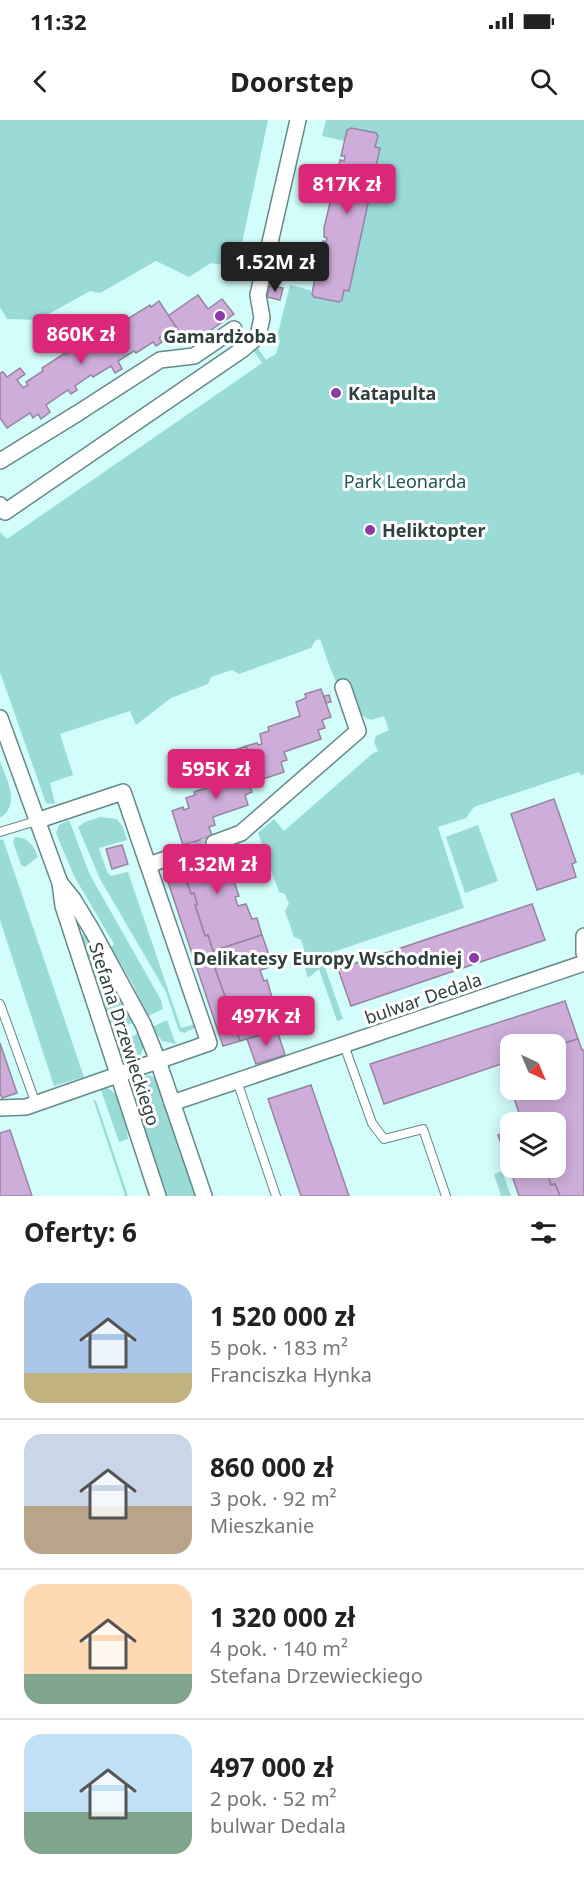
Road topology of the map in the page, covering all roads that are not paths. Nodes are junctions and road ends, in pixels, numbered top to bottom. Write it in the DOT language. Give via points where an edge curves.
graph roads {
  1 [pos="298,120"];
  2 [pos="234,329"];
  3 [pos="216,342"];
  4 [pos="228,359"];
  5 [pos="0,461"];
  6 [pos="0,505"];
  7 [pos="343,687"];
  8 [pos="0,718"];
  9 [pos="36,821"];
  10 [pos="0,832"];
  11 [pos="214,843"];
  12 [pos="181,854"];
  13 [pos="148,865"];
  14 [pos="60,883"];
  15 [pos="584,936"];
  16 [pos="584,953"];
  17 [pos="584,963"];
  18 [pos="0,1004"];
  19 [pos="344,1045"];
  20 [pos="158,1061"];
  21 [pos="118,1075"];
  22 [pos="237,1081"];
  23 [pos="172,1103"];
  24 [pos="36,1104"];
  25 [pos="0,1108"];
  26 [pos="158,1196"];
  27 [pos="204,1196"];
  28 [pos="276,1196"];
  29 [pos="446,1196"];
  1 -- 4 [label="street" via="258,295 262,318 258,336"];
  2 -- 3 [label="street"];
  3 -- 4 [label="street"];
  3 -- 5 [label="street" via="194,356 160,360"];
  4 -- 6 [label="street" via="5,512"];
  7 -- 11 [label="street" via="358,731 242,833"];
  8 -- 9 [label="street, Stefana Drzewieckiego"];
  9 -- 10 [label="lane"];
  9 -- 13 [label="street" via="123,792"];
  9 -- 14 [label="street, Stefana Drzewieckiego"];
  12 -- 13 [label="street"];
  13 -- 20 [label="street" via="209,1043"];
  14 -- 20 [label="street, Stefana Drzewieckiego" via="86,920 136,1010"];
  14 -- 21 [label="street, Stefana Drzewieckiego" via="63,906"];
  15 -- 16 [label="street"];
  17 -- 19 [label="street, bulwar Dedala"];
  18 -- 24 [label="lane"];
  19 -- 22 [label="street, bulwar Dedala"];
  19 -- 29 [label="lane" via="372,1123 384,1139 423,1129"];
  20 -- 21 [label="street"];
  20 -- 23 [label="street, Stefana Drzewieckiego"];
  21 -- 24 [label="street"];
  21 -- 26 [label="street, Stefana Drzewieckiego"];
  22 -- 23 [label="street, bulwar Dedala"];
  22 -- 28 [label="lane"];
  23 -- 27 [label="street, Stefana Drzewieckiego"];
  24 -- 25 [label="street"];
}
